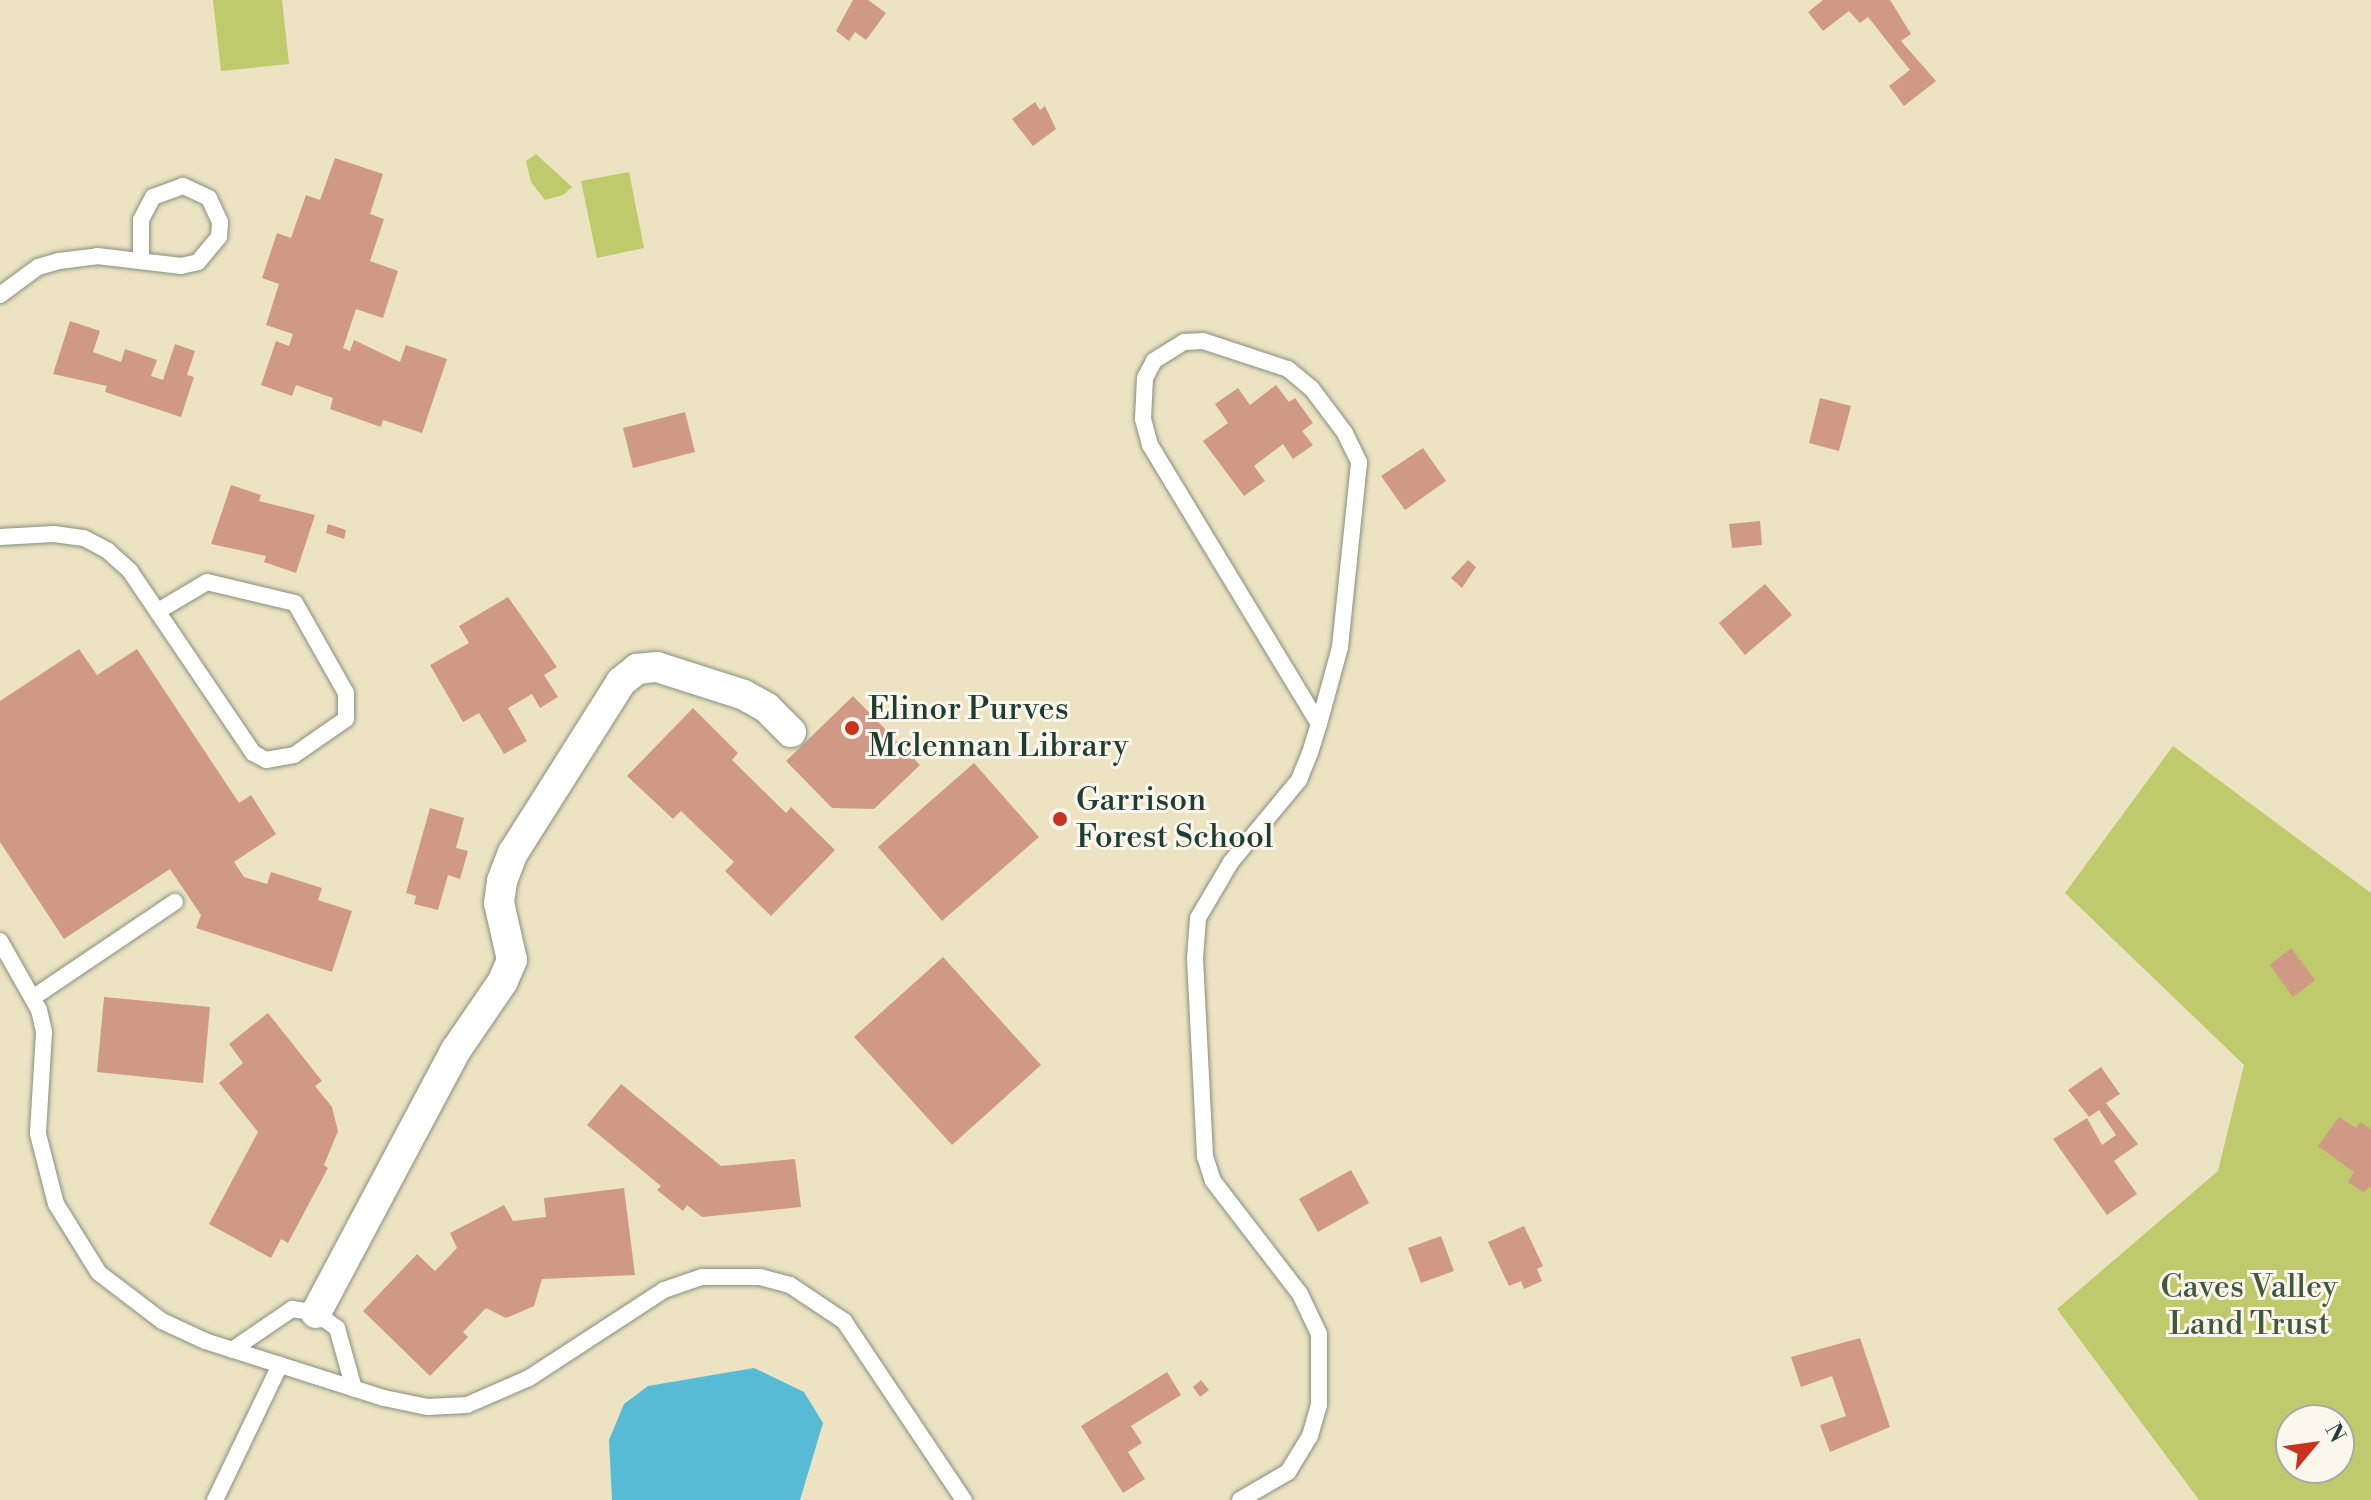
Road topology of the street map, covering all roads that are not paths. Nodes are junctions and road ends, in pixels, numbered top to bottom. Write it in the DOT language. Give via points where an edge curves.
graph roads {
  1 [pos="141,258"];
  2 [pos="0,295"];
  3 [pos="0,537"];
  4 [pos="158,611"];
  5 [pos="1319,724"];
  6 [pos="791,732"];
  7 [pos="175,902"];
  8 [pos="0,941"];
  9 [pos="34,997"];
  10 [pos="316,1313"];
  11 [pos="232,1350"];
  12 [pos="280,1365"];
  13 [pos="354,1389"];
  14 [pos="215,1500"];
  15 [pos="964,1500"];
  16 [pos="1240,1500"];
  1 -- 1 [label="lane" via="181,266 210,252 220,222 209,198 183,186 153,197 141,220"];
  1 -- 2 [label="lane" via="59,261 38,267"];
  3 -- 4 [label="lane" via="84,538 130,571"];
  4 -- 4 [label="lane" via="253,753 266,760 294,755 346,719 346,693 295,603 207,582"];
  5 -- 5 [label="lane" via="1150,445 1143,419 1145,378 1154,361 1184,342 1203,341 1288,369 1312,389 1359,462 1340,647"];
  5 -- 16 [label="lane" via="1299,780 1217,882 1198,918 1195,958 1205,1156 1213,1181 1300,1294 1319,1334 1319,1405 1310,1436 1288,1472"];
  6 -- 10 [label="street" via="767,708 744,695 657,667 637,669 621,682 513,853 499,903 512,960 503,981 456,1050"];
  7 -- 9 [label="lane"];
  8 -- 9 [label="lane"];
  9 -- 11 [label="lane" via="44,1032 38,1134 46,1176 72,1235 125,1297 162,1321"];
  10 -- 11 [label="lane" via="292,1309"];
  10 -- 13 [label="lane" via="337,1328"];
  11 -- 12 [label="lane"];
  12 -- 13 [label="lane"];
  12 -- 14 [label="lane"];
  13 -- 15 [label="lane" via="428,1407 467,1405 529,1378 664,1290 702,1277 760,1277 790,1285 844,1321"];
}
